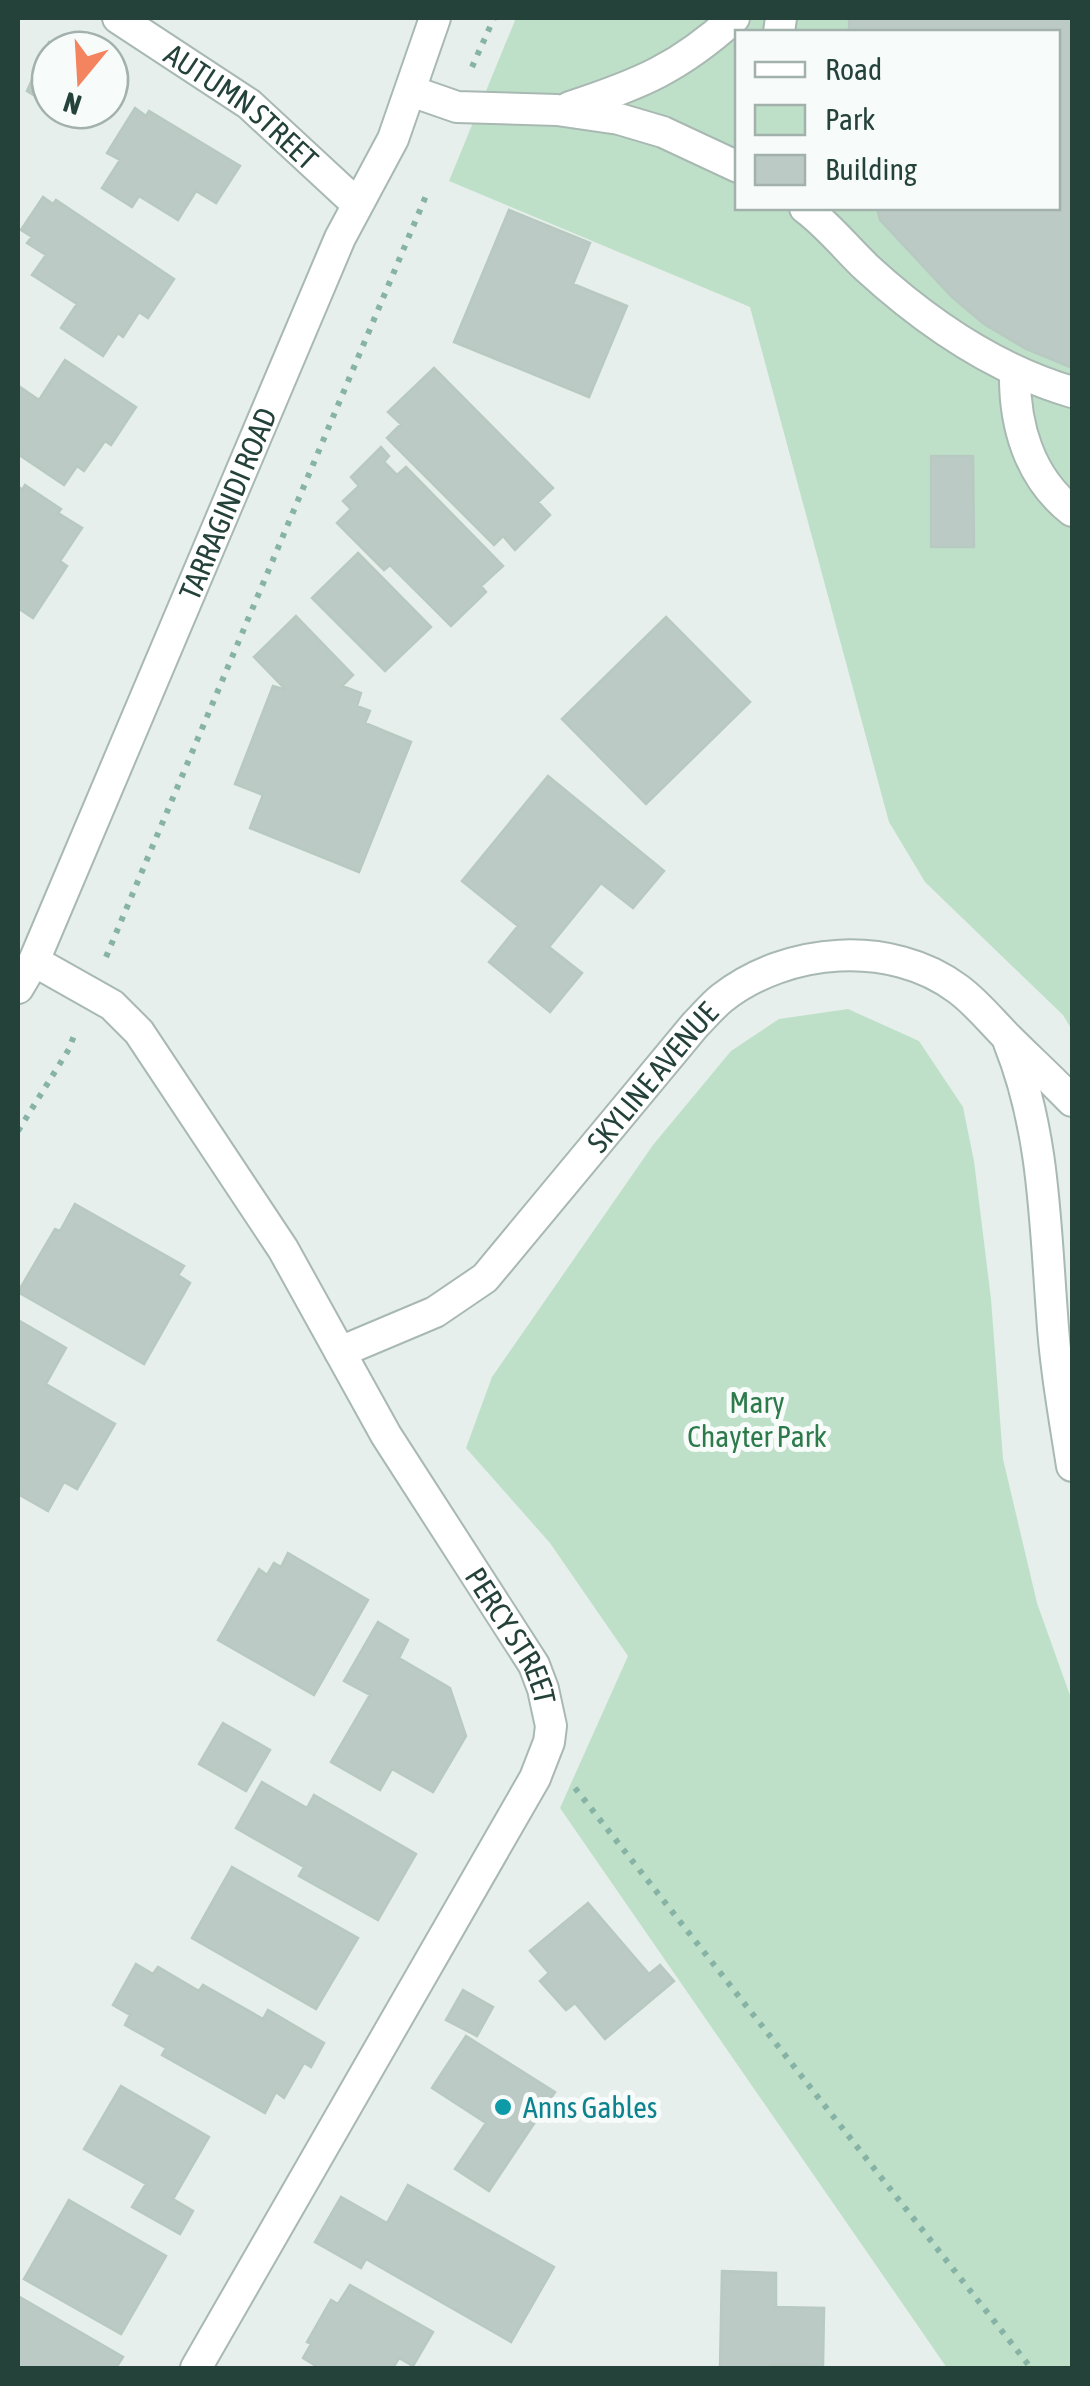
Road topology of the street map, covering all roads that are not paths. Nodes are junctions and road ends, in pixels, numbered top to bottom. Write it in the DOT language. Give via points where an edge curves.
graph roads {
  1 [pos="118,18"];
  2 [pos="434,18"];
  3 [pos="734,18"];
  4 [pos="410,91"];
  5 [pos="558,110"];
  6 [pos="735,164"];
  7 [pos="358,204"];
  8 [pos="807,210"];
  9 [pos="819,210"];
  10 [pos="839,240"];
  11 [pos="1015,372"];
  12 [pos="1072,392"];
  13 [pos="1072,512"];
  14 [pos="34,961"];
  15 [pos="18,988"];
  16 [pos="1006,1036"];
  17 [pos="1072,1101"];
  18 [pos="340,1352"];
  19 [pos="1072,1466"];
  20 [pos="196,2368"];
  1 -- 7 [label="street, AUTUMN STREET" via="249,104"];
  2 -- 4 [label="street, TARRAGINDI ROAD"];
  3 -- 5 [label="street" via="658,74"];
  4 -- 5 [label="street" via="457,107"];
  4 -- 7 [label="street, TARRAGINDI ROAD"];
  5 -- 6 [label="street" via="643,124"];
  7 -- 14 [label="street, TARRAGINDI ROAD"];
  8 -- 10 [label="street"];
  9 -- 10 [label="street"];
  10 -- 11 [label="street" via="942,329"];
  11 -- 12 [label="street"];
  11 -- 13 [label="street" via="1024,446"];
  14 -- 15 [label="street, TARRAGINDI ROAD"];
  14 -- 18 [label="street, PERCY STREET" via="112,1005 139,1032 283,1250"];
  16 -- 17 [label="street, SKYLINE AVENUE"];
  16 -- 18 [label="street, SKYLINE AVENUE" via="957,988 874,956 812,958 745,983 695,1025 485,1278 435,1312"];
  16 -- 19 [label="street" via="1034,1120"];
  18 -- 20 [label="street, PERCY STREET" via="534,1665 549,1711 549,1742 535,1778"];
}
